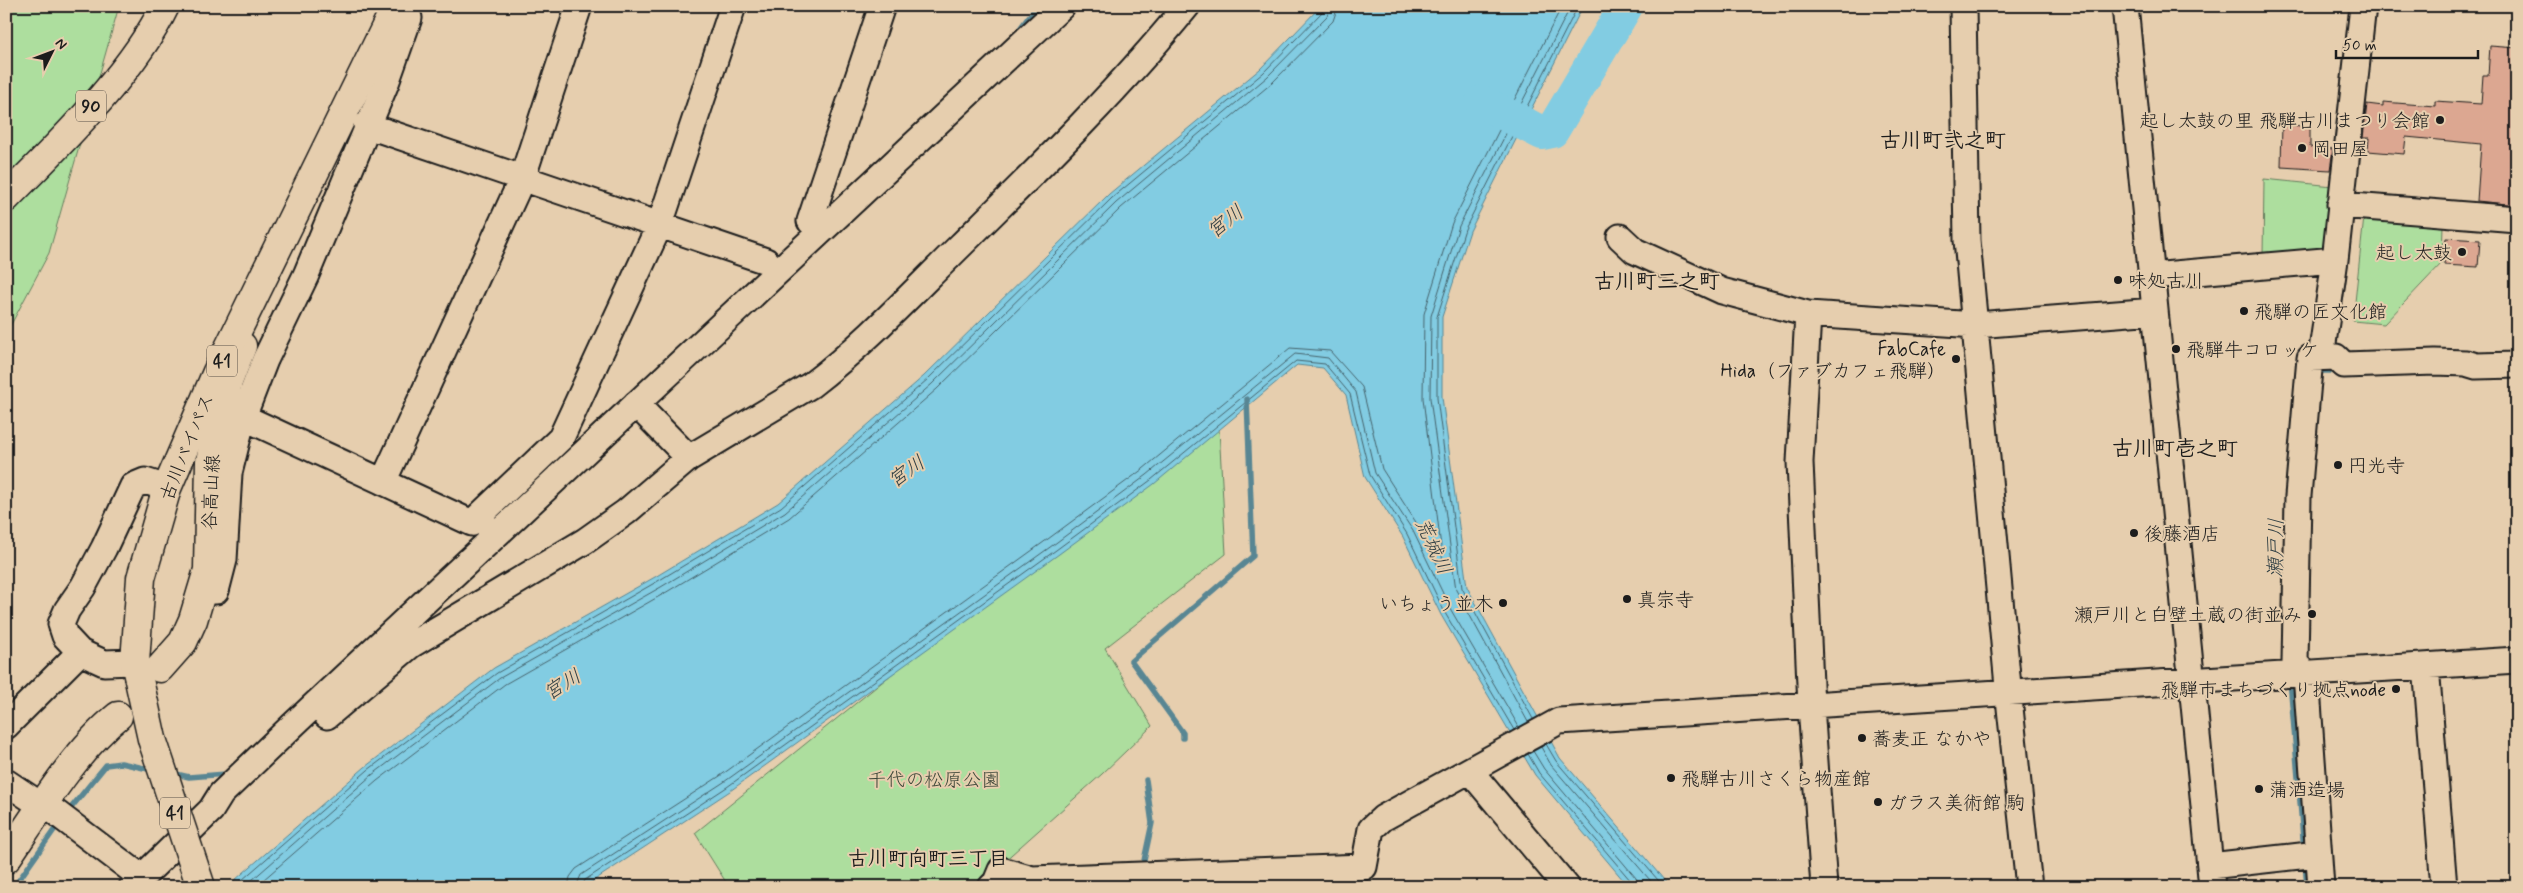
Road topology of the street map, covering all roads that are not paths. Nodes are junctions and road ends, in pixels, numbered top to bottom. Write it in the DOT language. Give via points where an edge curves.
graph roads {
  1 [pos="165,6"];
  2 [pos="580,6"];
  3 [pos="733,6"];
  4 [pos="882,6"];
  5 [pos="1062,6"];
  6 [pos="1187,6"];
  7 [pos="1963,6"];
  8 [pos="2125,6"];
  9 [pos="2363,6"];
  10 [pos="402,12"];
  11 [pos="366,125"];
  12 [pos="522,179"];
  13 [pos="6,198"];
  14 [pos="2340,205"];
  15 [pos="2517,220"];
  16 [pos="660,224"];
  17 [pos="289,226"];
  18 [pos="816,227"];
  19 [pos="1620,237"];
  20 [pos="2335,260"];
  21 [pos="772,268"];
  22 [pos="2151,276"];
  23 [pos="2154,311"];
  24 [pos="1808,314"];
  25 [pos="1976,325"];
  26 [pos="2312,364"];
  27 [pos="2517,365"];
  28 [pos="636,404"];
  29 [pos="243,417"];
  30 [pos="689,458"];
  31 [pos="383,482"];
  32 [pos="167,488"];
  33 [pos="488,526"];
  34 [pos="202,590"];
  35 [pos="80,652"];
  36 [pos="2517,660"];
  37 [pos="135,662"];
  38 [pos="2426,666"];
  39 [pos="160,668"];
  40 [pos="2296,674"];
  41 [pos="2190,680"];
  42 [pos="2009,693"];
  43 [pos="1811,706"];
  44 [pos="118,716"];
  45 [pos="6,726"];
  46 [pos="1475,769"];
  47 [pos="6,782"];
  48 [pos="211,810"];
  49 [pos="56,814"];
  50 [pos="2303,856"];
  51 [pos="6,859"];
  52 [pos="2211,876"];
  53 [pos="1364,877"];
  54 [pos="136,882"];
  55 [pos="201,887"];
  56 [pos="991,887"];
  57 [pos="1567,887"];
  58 [pos="1824,887"];
  59 [pos="2029,887"];
  60 [pos="2321,887"];
  61 [pos="2444,887"];
  1 -- 13 [label="main road, 90" via="159,20 124,69"];
  2 -- 12 [label="street"];
  3 -- 16 [label="street"];
  4 -- 18 [label="street"];
  5 -- 18 [label="street"];
  6 -- 30 [label="street" via="1058,150 884,321 811,385"];
  7 -- 25 [label="street" via="1967,240"];
  8 -- 22 [label="street"];
  9 -- 14 [label="street"];
  10 -- 11 [label="street" via="386,82"];
  10 -- 17 [label="main road, 古川バイパス / 41"];
  11 -- 12 [label="street"];
  11 -- 29 [label="street" via="306,275"];
  12 -- 16 [label="street"];
  12 -- 31 [label="street"];
  14 -- 15 [label="street"];
  14 -- 20 [label="street"];
  16 -- 21 [label="street"];
  16 -- 33 [label="street" via="561,438"];
  17 -- 32 [label="main road, 古川バイパス / 41" via="217,372"];
  17 -- 34 [label="main road, 谷高山線" via="228,382 218,422 210,461 208,570"];
  18 -- 21 [label="street"];
  19 -- 24 [label="street" via="1635,251 1722,291"];
  20 -- 22 [label="street"];
  20 -- 26 [label="street"];
  21 -- 28 [label="street"];
  22 -- 23 [label="street"];
  23 -- 25 [label="street"];
  23 -- 41 [label="street"];
  24 -- 25 [label="street"];
  24 -- 43 [label="street" via="1800,462"];
  25 -- 42 [label="street"];
  26 -- 27 [label="street" via="2336,357 2344,364 2435,362"];
  26 -- 40 [label="street" via="2298,496"];
  28 -- 30 [label="street"];
  28 -- 33 [label="street"];
  29 -- 31 [label="street"];
  29 -- 34 [label="street" via="229,472 224,560 216,591"];
  30 -- 48 [label="street" via="626,512 585,541 411,645 368,679 233,802"];
  31 -- 33 [label="street" via="472,523"];
  32 -- 35 [label="street" via="145,482 133,486 104,548 67,610 61,624 65,636"];
  32 -- 37 [label="main road, 古川バイパス / 41" via="141,578"];
  33 -- 48 [label="street" via="220,794"];
  34 -- 39 [label="main road, 谷高山線" via="183,642"];
  35 -- 37 [label="street" via="104,663"];
  35 -- 45 [label="street"];
  36 -- 38 [label="street"];
  37 -- 55 [label="main road, 古川バイパス / 41, bridge" via="152,739"];
  38 -- 40 [label="street"];
  38 -- 61 [label="street"];
  40 -- 41 [label="street"];
  40 -- 60 [label="street"];
  41 -- 42 [label="street"];
  41 -- 52 [label="street"];
  42 -- 43 [label="street"];
  42 -- 59 [label="street"];
  43 -- 46 [label="street" via="1559,721"];
  43 -- 58 [label="street"];
  44 -- 49 [label="main road" via="99,731"];
  46 -- 53 [label="street" via="1383,818 1371,829"];
  46 -- 57 [label="street"];
  47 -- 49 [label="street"];
  48 -- 54 [label="street"];
  49 -- 51 [label="main road"];
  49 -- 54 [label="street"];
  50 -- 52 [label="street"];
  53 -- 56 [label="street" via="1141,875 1032,879 1001,870"];
}
